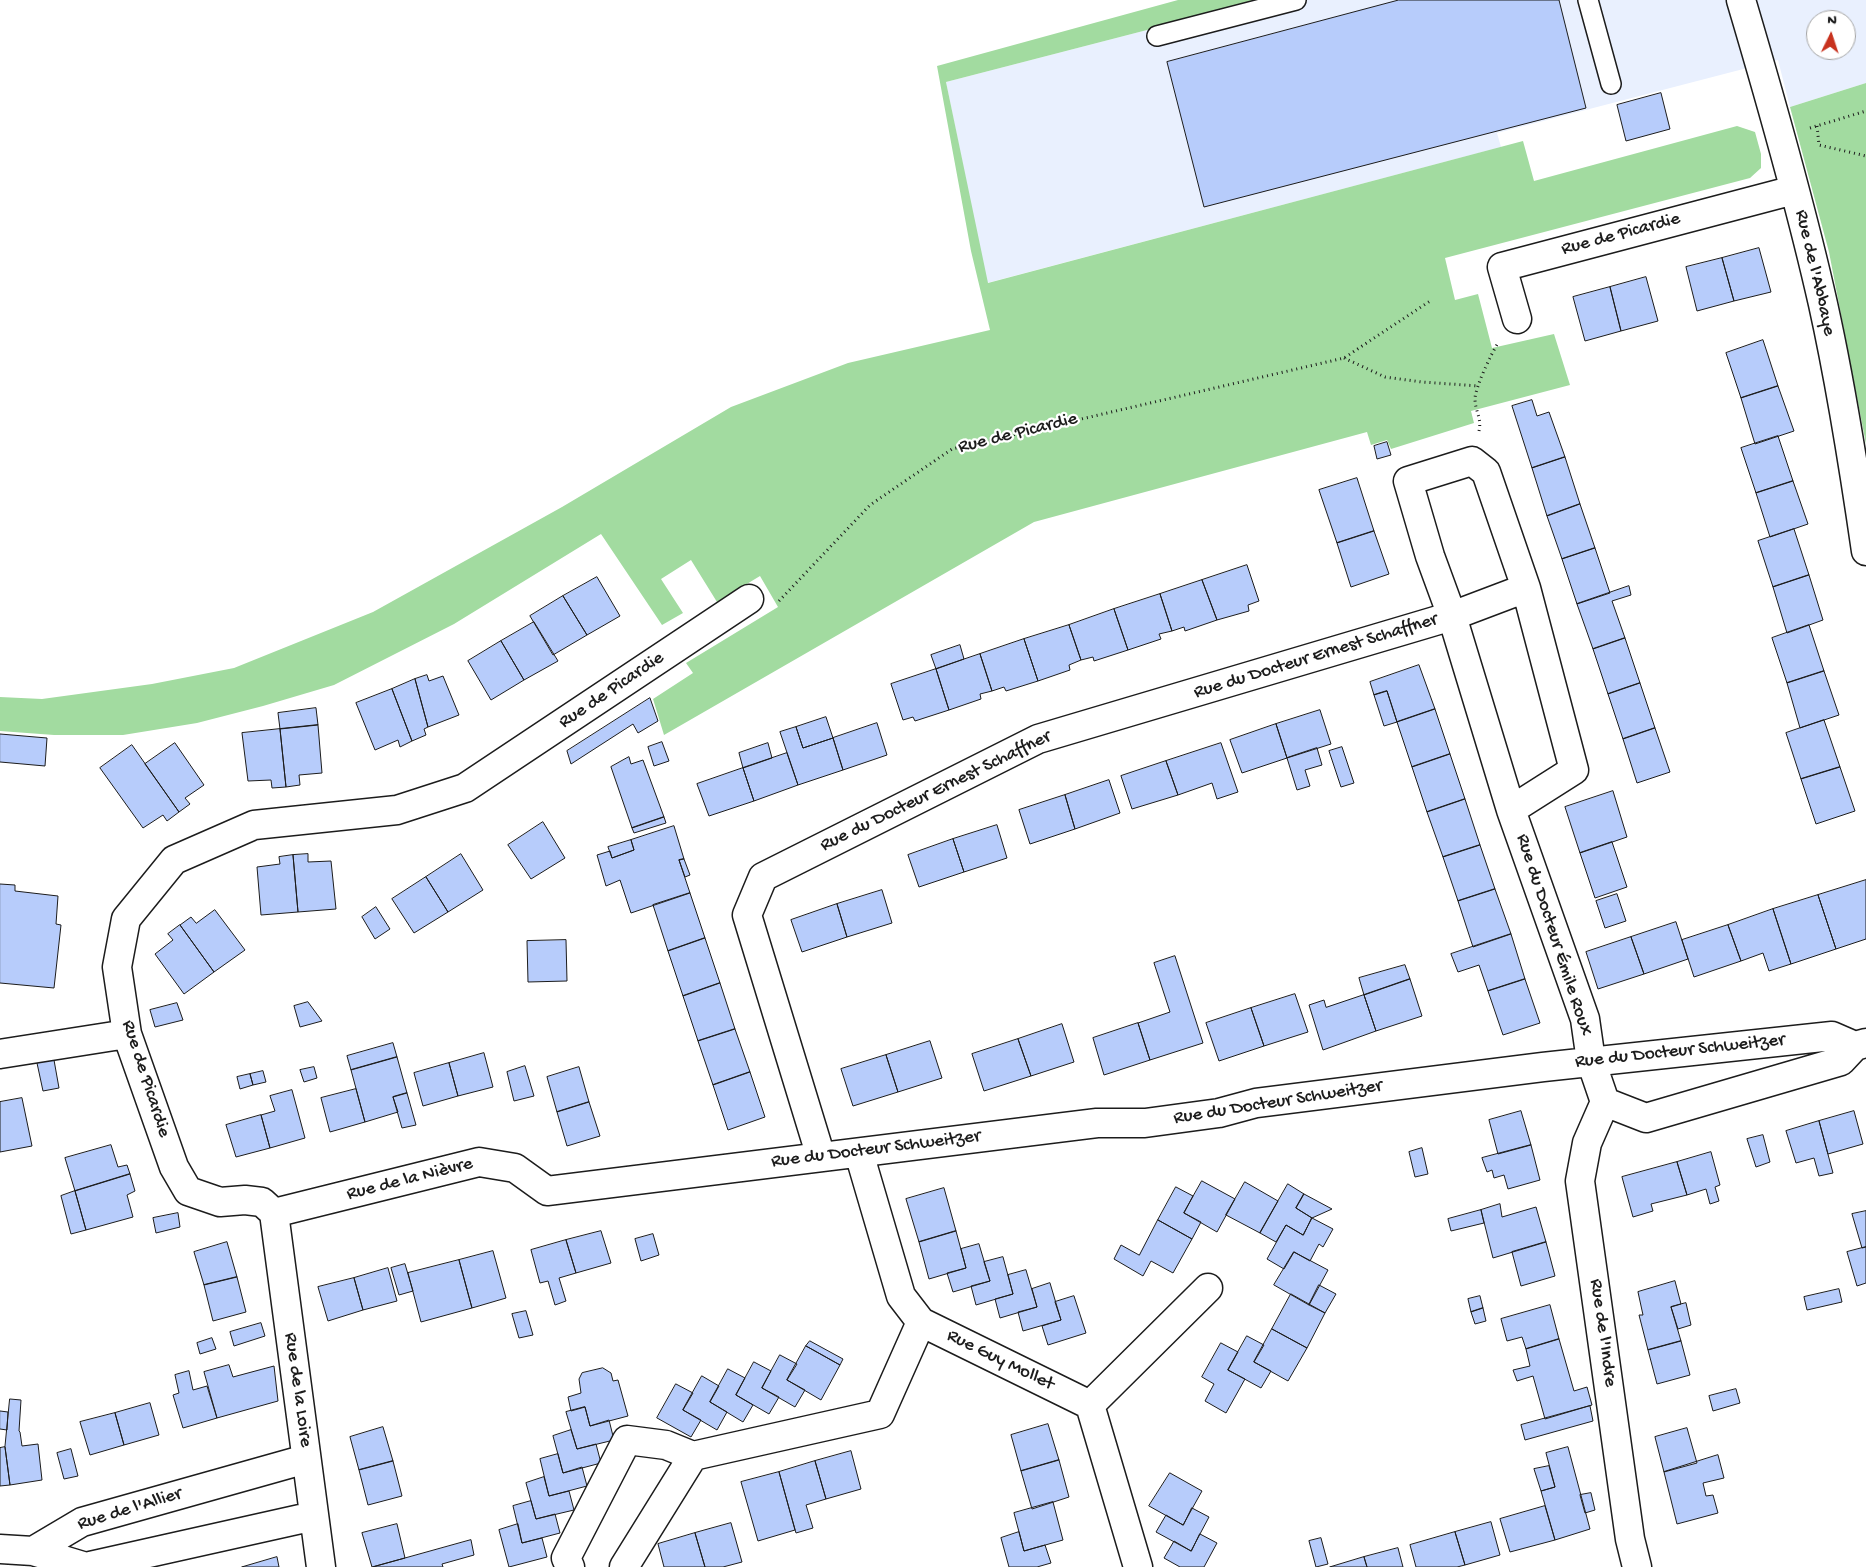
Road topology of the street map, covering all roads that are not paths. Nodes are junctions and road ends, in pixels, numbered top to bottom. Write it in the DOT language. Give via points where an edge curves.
graph roads {
  1 [pos="1296,0"];
  2 [pos="1588,0"];
  3 [pos="1741,0"];
  4 [pos="1157,36"];
  5 [pos="1612,84"];
  6 [pos="1794,190"];
  7 [pos="1517,319"];
  8 [pos="1866,550"];
  9 [pos="1526,588"];
  10 [pos="749,600"];
  11 [pos="1452,616"];
  12 [pos="1511,810"];
  13 [pos="127,1034"];
  14 [pos="1860,1044"];
  15 [pos="0,1054"];
  16 [pos="1591,1062"];
  17 [pos="1605,1102"];
  18 [pos="859,1153"];
  19 [pos="821,1157"];
  20 [pos="688,1174"];
  21 [pos="274,1213"];
  22 [pos="1208,1288"];
  23 [pos="921,1322"];
  24 [pos="1090,1405"];
  25 [pos="693,1456"];
  26 [pos="306,1459"];
  27 [pos="314,1516"];
  28 [pos="0,1549"];
  29 [pos="33,1551"];
  30 [pos="321,1567"];
  31 [pos="570,1567"];
  32 [pos="624,1567"];
  33 [pos="1138,1567"];
  34 [pos="1637,1567"];
  1 -- 4 [label="lane"];
  2 -- 5 [label="lane"];
  3 -- 6 [label="street, Rue de l'Abbaye"];
  6 -- 7 [label="street, Rue de Picardie" via="1502,267"];
  6 -- 8 [label="street, Rue de l'Abbaye" via="1823,304 1852,455"];
  9 -- 11 [label="street"];
  9 -- 11 [label="street, Rue du Docteur Émile Roux" via="1486,472 1472,461 1408,481"];
  9 -- 12 [label="street, Rue du Docteur Émile Roux" via="1574,770"];
  10 -- 13 [label="street, Rue de Picardie" via="466,788 397,810 254,825 174,860 126,919 117,967"];
  11 -- 12 [label="street, Rue du Docteur Émile Roux"];
  11 -- 19 [label="street, Rue du Docteur Ernest Schaffner" via="1038,739 764,877 747,915"];
  12 -- 16 [label="street, Rue du Docteur Émile Roux" via="1585,1019"];
  13 -- 15 [label="street"];
  13 -- 21 [label="street, Rue de Picardie" via="174,1167 188,1191 220,1202 262,1202"];
  14 -- 16 [label="street, Rue du Docteur Schweitzer" via="1832,1036"];
  14 -- 17 [label="street" via="1841,1061 1646,1118"];
  16 -- 17 [label="street"];
  16 -- 18 [label="street, Rue du Docteur Schweitzer" via="1256,1104 1219,1113 1145,1123 1097,1123"];
  17 -- 34 [label="street, Rue de l'Indre" via="1587,1143 1580,1181 1630,1539"];
  18 -- 19 [label="street, Rue du Docteur Schweitzer"];
  18 -- 23 [label="street, Rue Guy Mollet" via="901,1296"];
  19 -- 20 [label="street, Rue du Docteur Schweitzer"];
  20 -- 21 [label="street, Rue de la Nièvre" via="547,1191 515,1168 479,1162"];
  21 -- 26 [label="street, Rue de la Loire"];
  22 -- 24 [label="street"];
  23 -- 24 [label="street, Rue Guy Mollet"];
  23 -- 25 [label="street" via="880,1414"];
  24 -- 33 [label="street"];
  25 -- 31 [label="street" via="666,1445 627,1440 566,1558"];
  25 -- 32 [label="street"];
  26 -- 27 [label="street, Rue de la Loire"];
  26 -- 29 [label="street, Rue de l'Allier" via="82,1522"];
  27 -- 29 [label="street, Rue de l'Allier" via="86,1567"];
  27 -- 30 [label="street, Rue de la Loire"];
  28 -- 29 [label="street"];
}
